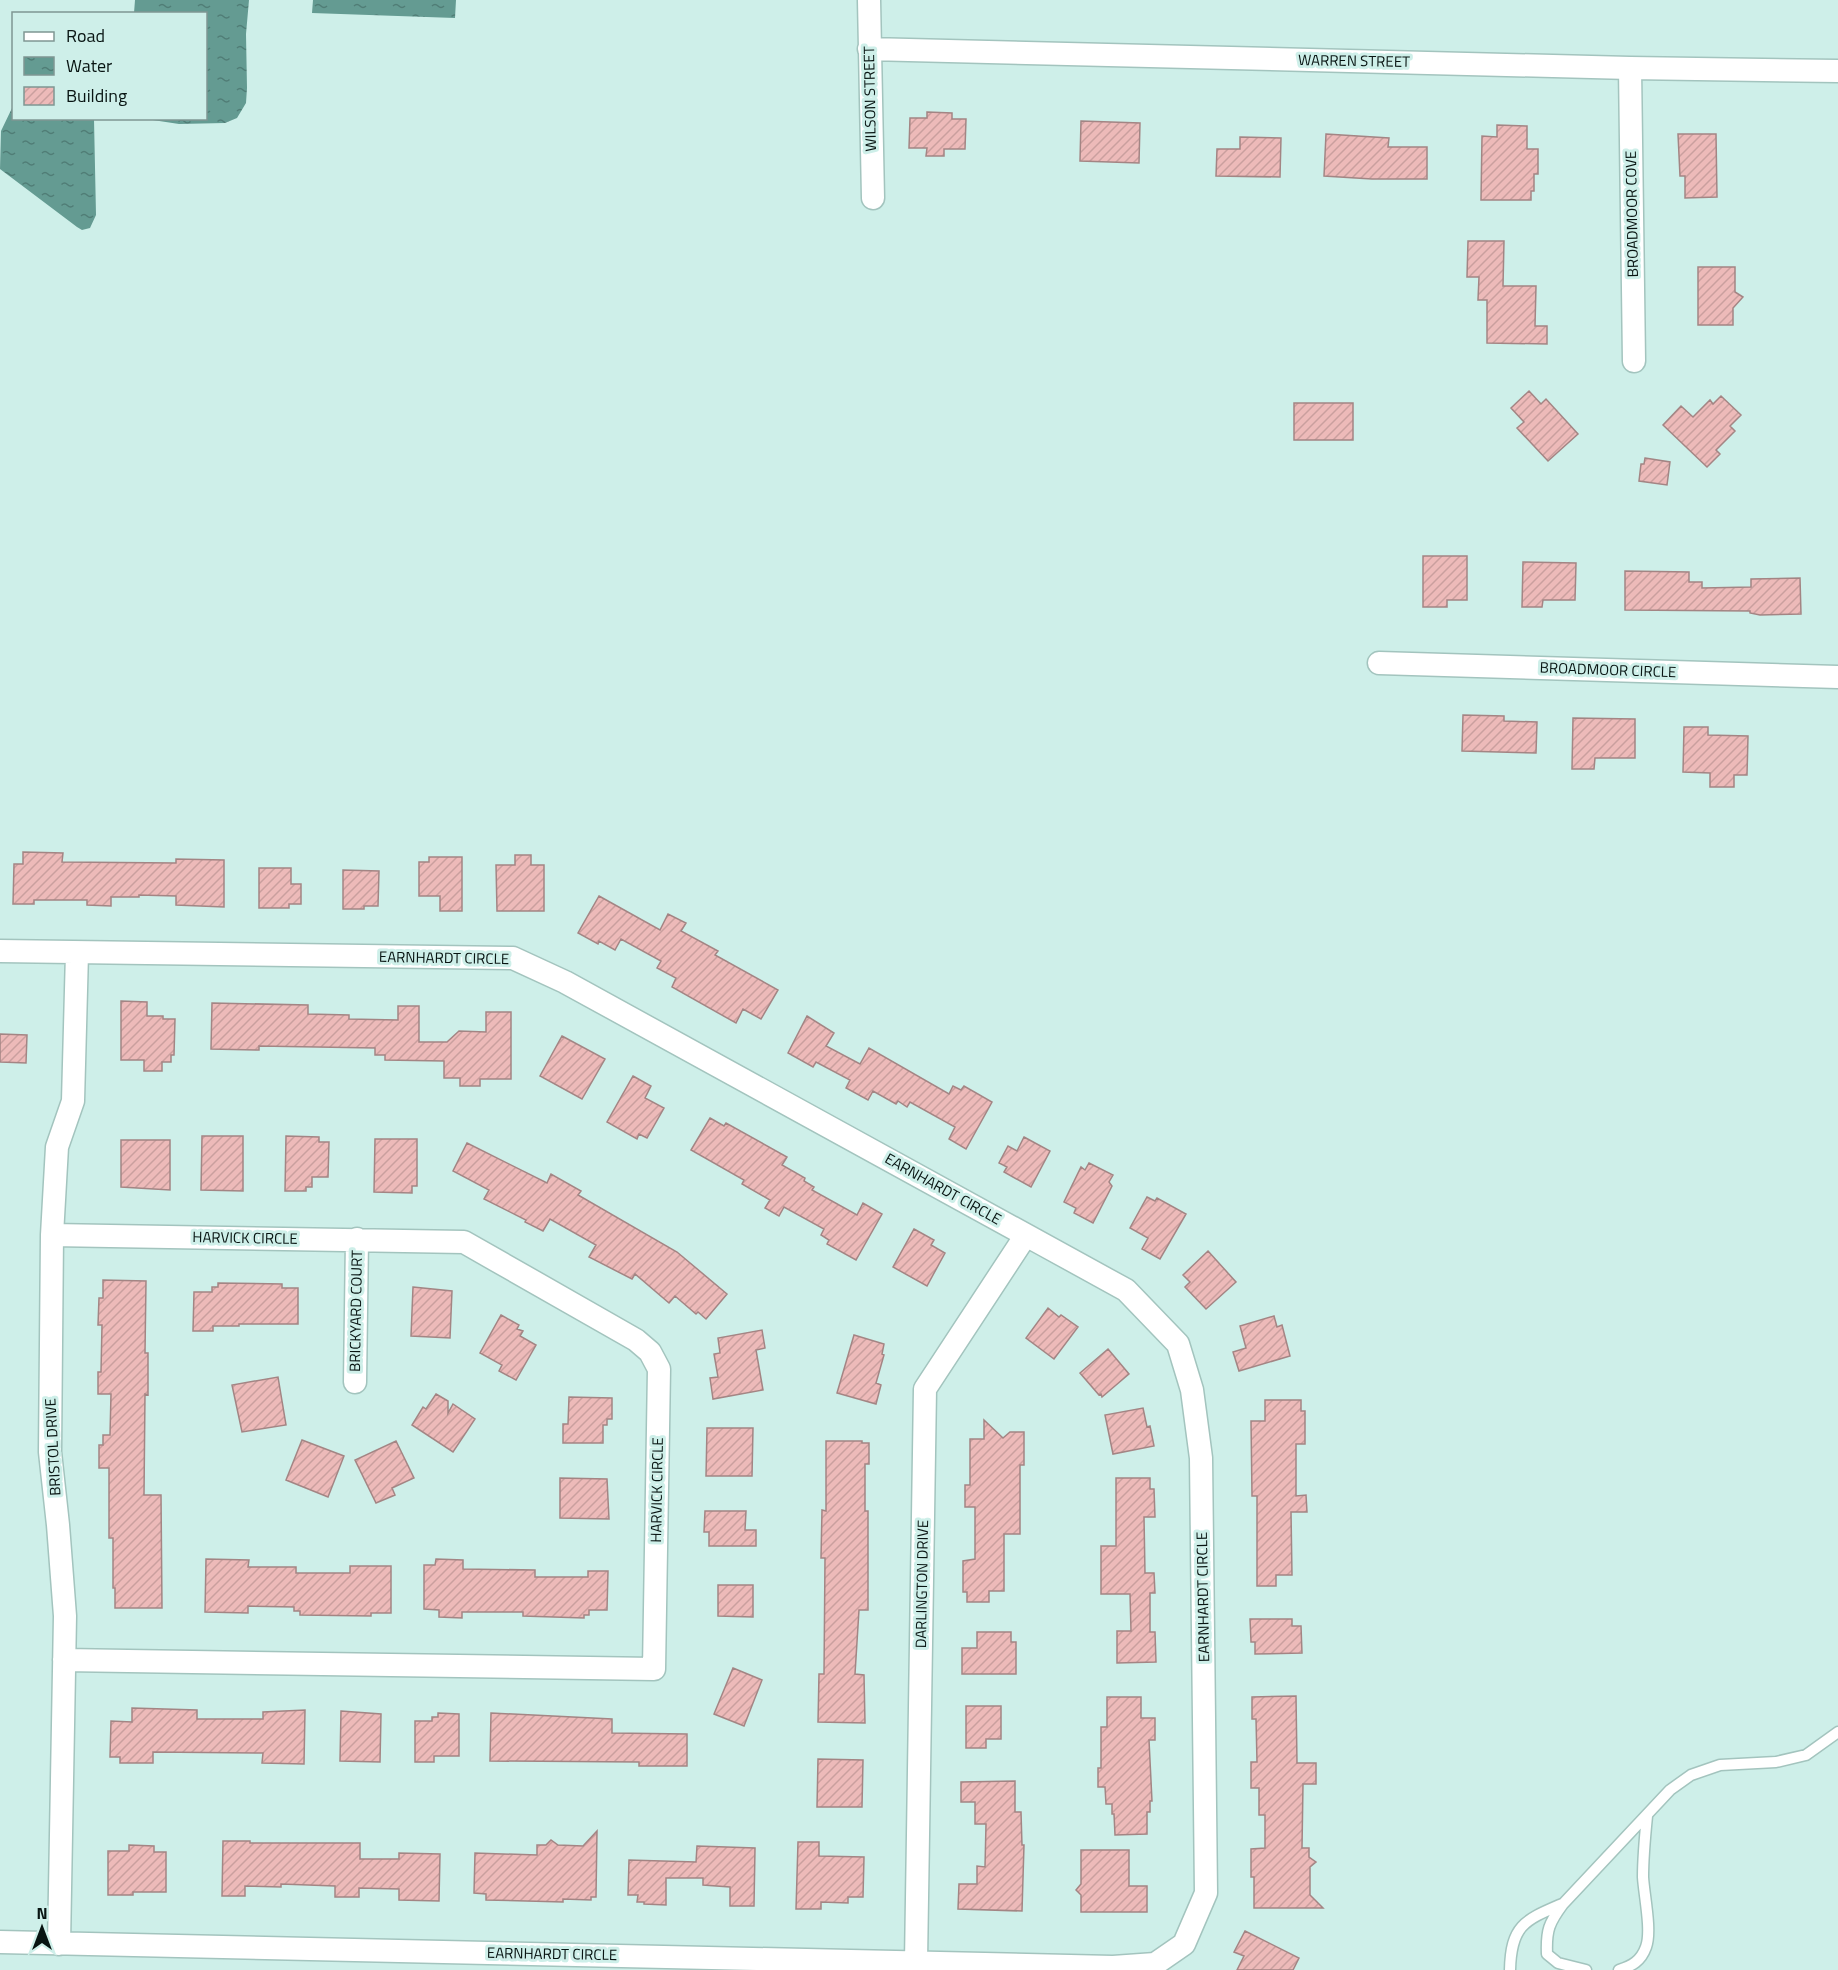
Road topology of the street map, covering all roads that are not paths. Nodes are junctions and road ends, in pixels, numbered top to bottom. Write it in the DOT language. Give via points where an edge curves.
graph roads {
  1 [pos="869,0"];
  2 [pos="869,50"];
  3 [pos="1630,68"];
  4 [pos="1838,71"];
  5 [pos="873,198"];
  6 [pos="1634,361"];
  7 [pos="1379,663"];
  8 [pos="1838,677"];
  9 [pos="0,951"];
  10 [pos="77,953"];
  11 [pos="52,1235"];
  12 [pos="1026,1235"];
  13 [pos="357,1239"];
  14 [pos="355,1382"];
  15 [pos="64,1660"];
  16 [pos="1838,1732"];
  17 [pos="1647,1815"];
  18 [pos="1563,1904"];
  19 [pos="0,1942"];
  20 [pos="59,1944"];
  21 [pos="406,1961"];
  22 [pos="916,1962"];
  23 [pos="1510,1970"];
  24 [pos="1586,1970"];
  25 [pos="1619,1970"];
  1 -- 2 [label="street, WILSON STREET"];
  2 -- 3 [label="street, WARREN STREET"];
  2 -- 5 [label="street, WILSON STREET"];
  3 -- 4 [label="street, WARREN STREET"];
  3 -- 6 [label="street, BROADMOOR COVE"];
  7 -- 8 [label="street, BROADMOOR CIRCLE"];
  9 -- 10 [label="street, EARNHARDT CIRCLE"];
  10 -- 11 [label="street, BRISTOL DRIVE" via="73,1101 57,1147"];
  10 -- 12 [label="street, EARNHARDT CIRCLE" via="513,958 566,982"];
  11 -- 13 [label="street, HARVICK CIRCLE"];
  11 -- 15 [label="street, BRISTOL DRIVE" via="50,1452 58,1526"];
  12 -- 22 [label="street, DARLINGTON DRIVE" via="925,1389"];
  12 -- 22 [label="street, EARNHARDT CIRCLE" via="1126,1290 1178,1344 1192,1390 1201,1458 1206,1893 1184,1944 1155,1964 1113,1967"];
  13 -- 14 [label="street, BRICKYARD COURT"];
  13 -- 15 [label="street, HARVICK CIRCLE" via="464,1242 636,1340 650,1352 659,1369 654,1669"];
  15 -- 20 [label="street, BRISTOL DRIVE"];
  16 -- 17 [label="lane" via="1806,1755 1776,1762 1720,1766 1691,1775 1670,1790"];
  17 -- 18 [label="lane"];
  17 -- 25 [label="lane" via="1643,1878 1647,1947 1636,1964"];
  18 -- 23 [label="lane" via="1529,1918 1520,1928 1512,1947"];
  18 -- 24 [label="lane" via="1546,1935 1547,1954 1558,1964"];
  19 -- 20 [label="street, EARNHARDT CIRCLE"];
  20 -- 21 [label="street, EARNHARDT CIRCLE"];
  21 -- 22 [label="street, EARNHARDT CIRCLE"];
}
